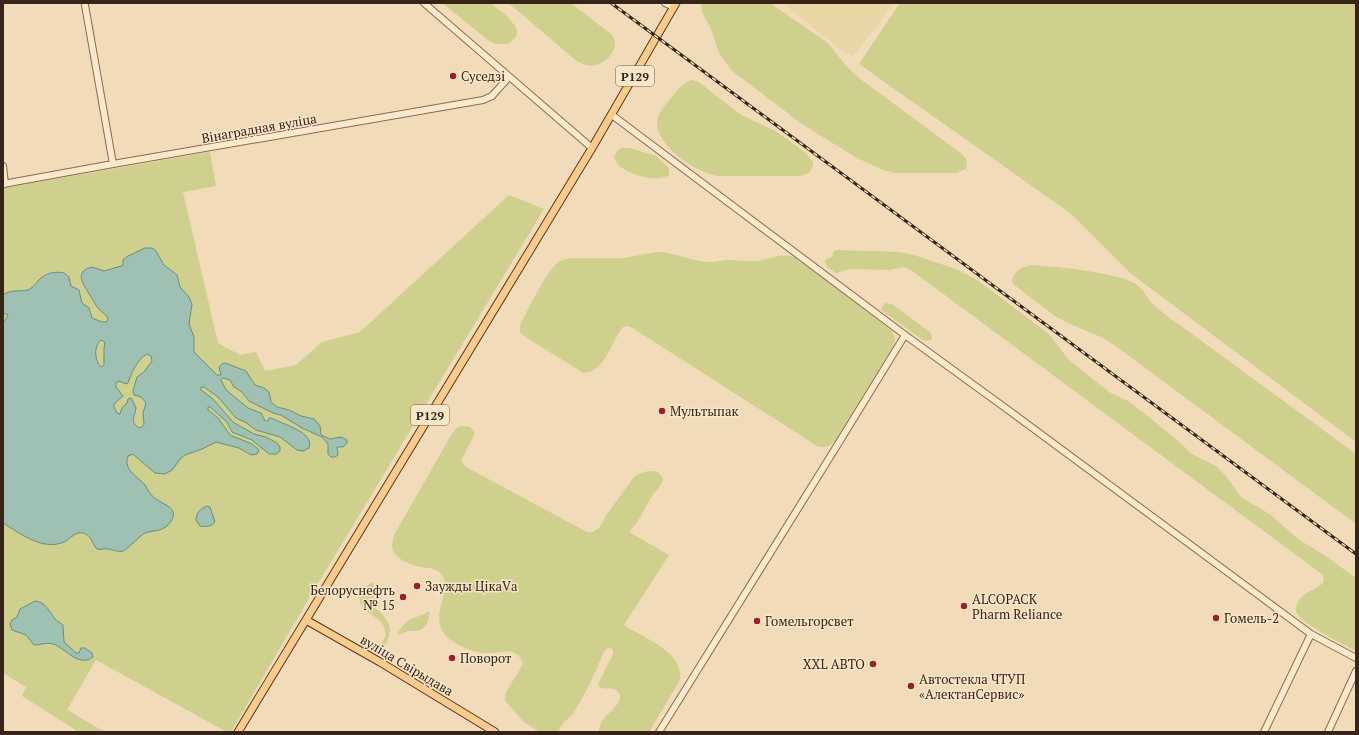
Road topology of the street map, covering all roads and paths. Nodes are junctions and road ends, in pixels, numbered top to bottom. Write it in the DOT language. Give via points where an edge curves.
graph roads {
  1 [pos="424,3"];
  2 [pos="665,3"];
  3 [pos="85,5"];
  4 [pos="675,5"];
  5 [pos="509,77"];
  6 [pos="612,114"];
  7 [pos="592,148"];
  8 [pos="113,164"];
  9 [pos="3,166"];
  10 [pos="4,184"];
  11 [pos="905,335"];
  12 [pos="306,620"];
  13 [pos="1311,634"];
  14 [pos="1356,658"];
  15 [pos="1356,671"];
  16 [pos="238,732"];
  17 [pos="495,732"];
  18 [pos="658,732"];
  19 [pos="1264,732"];
  20 [pos="1328,732"];
  1 -- 5 [label="street"];
  2 -- 4 [label="street"];
  3 -- 8 [label="street"];
  4 -- 6 [label="main road, Р129"];
  5 -- 7 [label="street"];
  5 -- 8 [label="street, Вінаградная вуліца" via="492,96 483,100"];
  6 -- 7 [label="main road, Р129"];
  6 -- 11 [label="street"];
  7 -- 12 [label="main road, Р129"];
  8 -- 10 [label="street, Вінаградная вуліца"];
  9 -- 10 [label="street"];
  11 -- 13 [label="street"];
  11 -- 18 [label="street"];
  12 -- 16 [label="main road, Р129"];
  12 -- 17 [label="main road, вуліца Свірыдава"];
  13 -- 14 [label="street"];
  13 -- 19 [label="street"];
  15 -- 20 [label="street"];
}
